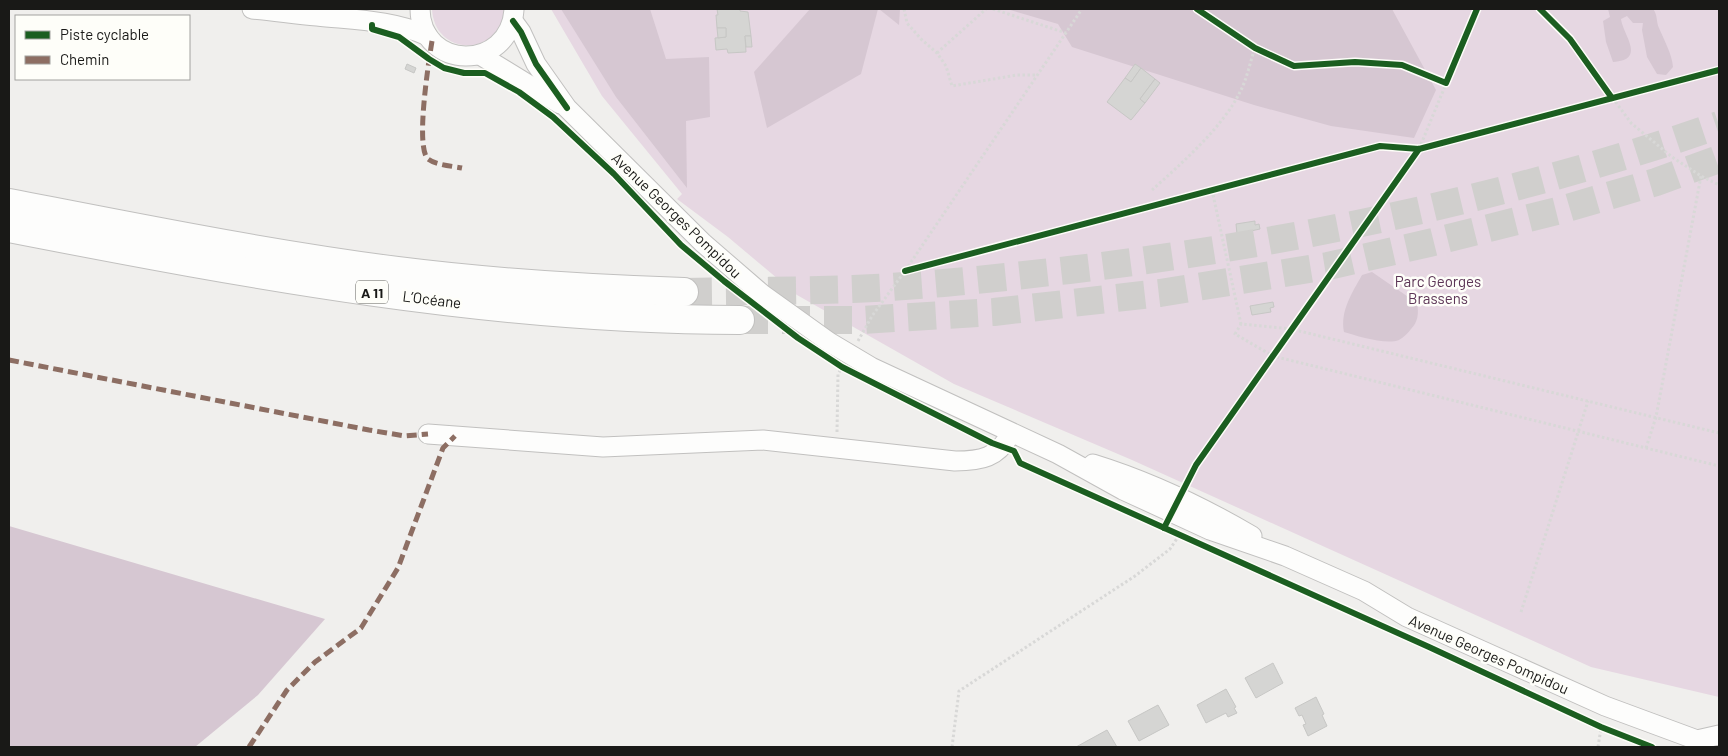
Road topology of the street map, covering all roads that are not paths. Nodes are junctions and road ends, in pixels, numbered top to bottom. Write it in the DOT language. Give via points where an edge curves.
graph roads {
  1 [pos="252,9"];
  2 [pos="420,9"];
  3 [pos="514,15"];
  4 [pos="428,36"];
  5 [pos="480,55"];
  6 [pos="567,108"];
  7 [pos="9,203"];
  8 [pos="9,228"];
  9 [pos="684,292"];
  10 [pos="740,320"];
  11 [pos="1011,433"];
  12 [pos="428,434"];
  13 [pos="1058,454"];
  14 [pos="1285,556"];
  15 [pos="1719,735"];
  16 [pos="1719,742"];
  17 [pos="1701,744"];
  18 [pos="1717,747"];
  1 -- 4 [label="street" via="373,20"];
  2 -- 4 [label="street"];
  3 -- 5 [label="street" via="501,42"];
  3 -- 6 [label="street, Avenue Georges Pompidou" via="536,64"];
  4 -- 5 [label="street" via="440,48 454,55"];
  5 -- 6 [label="street, Avenue Georges Pompidou"];
  6 -- 11 [label="street, Avenue Georges Pompidou" via="703,243 770,299 829,342 871,367"];
  7 -- 9 [label="highway, L’Océane / A 11" via="197,239 398,271 558,287"];
  8 -- 10 [label="highway, L’Océane / A 11" via="230,270 408,297 571,314"];
  11 -- 12 [label="street" via="997,452 975,461 762,440 603,447"];
  11 -- 13 [label="street, Avenue Georges Pompidou"];
  13 -- 14 [label="street, Avenue Georges Pompidou" via="1123,490 1210,530"];
  13 -- 14 [label="street, Avenue Georges Pompidou" via="1130,476 1218,516"];
  14 -- 17 [label="street, Avenue Georges Pompidou" via="1364,591 1407,617 1605,706"];
  15 -- 17 [label="street, Avenue Georges Pompidou"];
  16 -- 18 [label="street"];
}
